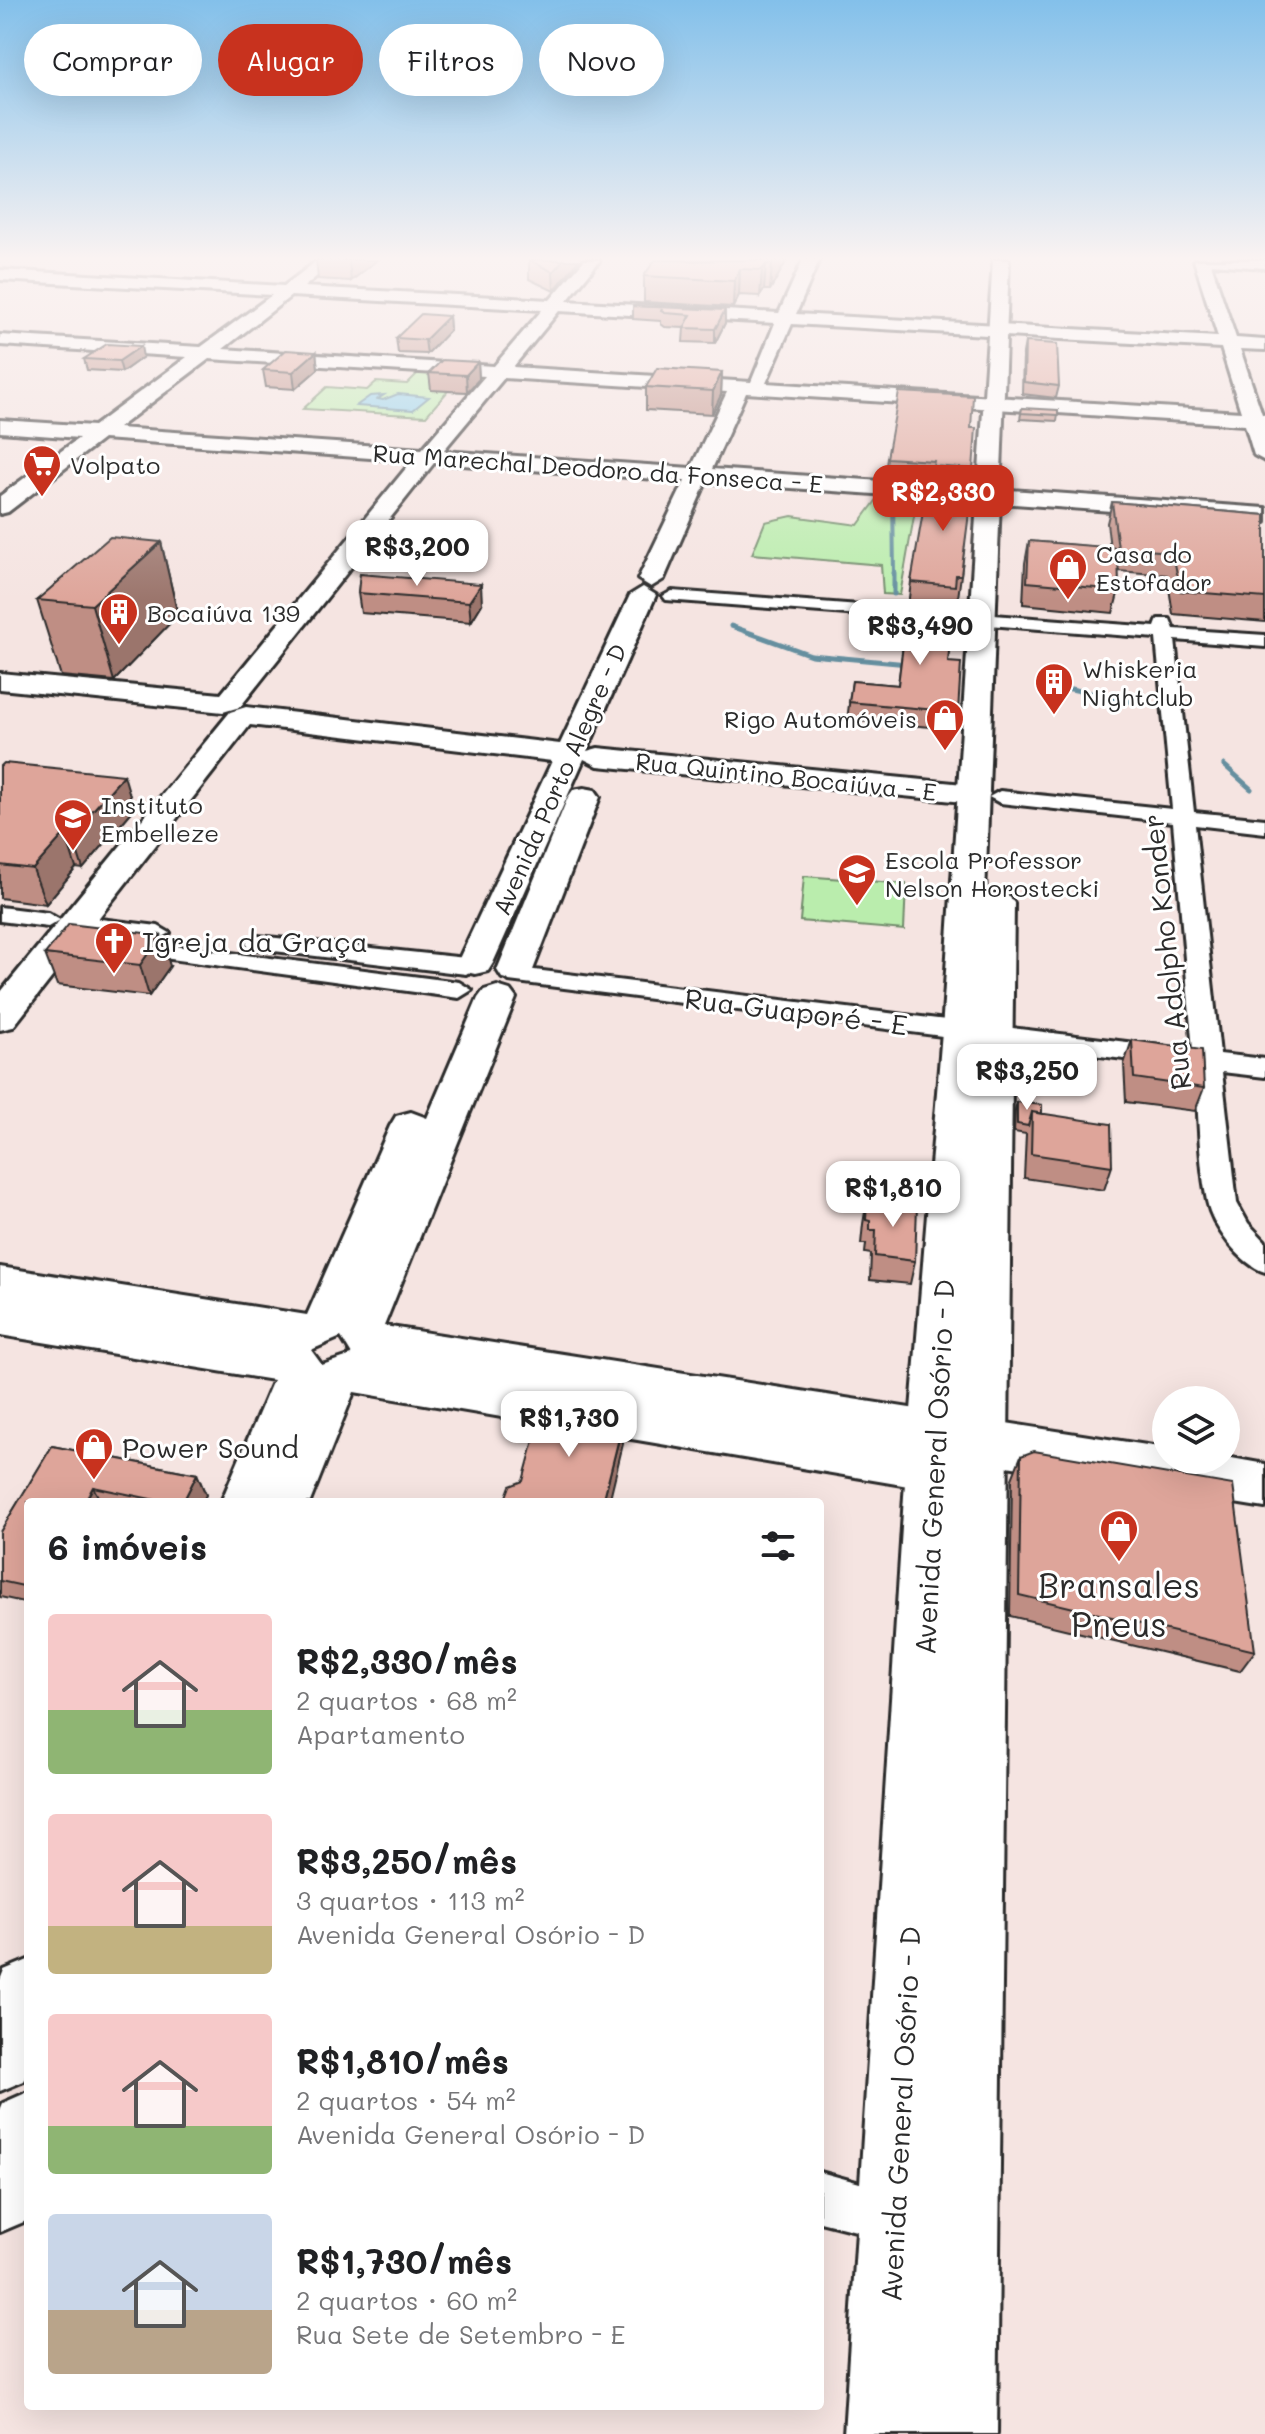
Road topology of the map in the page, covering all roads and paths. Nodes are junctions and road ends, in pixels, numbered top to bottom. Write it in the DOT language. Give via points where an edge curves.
graph roads {
  1 [pos="155,374"];
  2 [pos="174,374"];
  3 [pos="505,374"];
  4 [pos="560,374"];
  5 [pos="755,374"];
  6 [pos="1003,374"];
  7 [pos="1241,374"];
  8 [pos="750,384"];
  9 [pos="1002,401"];
  10 [pos="1258,416"];
  11 [pos="0,423"];
  12 [pos="90,429"];
  13 [pos="441,454"];
  14 [pos="1265,455"];
  15 [pos="712,473"];
  16 [pos="0,485"];
  17 [pos="998,493"];
  18 [pos="1150,504"];
  19 [pos="0,507"];
  20 [pos="1265,508"];
  21 [pos="1265,515"];
  22 [pos="669,583"];
  23 [pos="995,614"];
  24 [pos="1164,628"];
  25 [pos="1265,631"];
  26 [pos="1265,641"];
  27 [pos="0,681"];
  28 [pos="0,692"];
  29 [pos="234,710"];
  30 [pos="588,748"];
  31 [pos="987,789"];
  32 [pos="1181,809"];
  33 [pos="1265,810"];
  34 [pos="1265,826"];
  35 [pos="0,914"];
  36 [pos="44,930"];
  37 [pos="0,980"];
  38 [pos="488,982"];
  39 [pos="0,1018"];
  40 [pos="977,1042"];
  41 [pos="1207,1061"];
  42 [pos="1265,1068"];
  43 [pos="1265,1260"];
  44 [pos="0,1285"];
  45 [pos="0,1317"];
  46 [pos="331,1352"];
  47 [pos="950,1448"];
  48 [pos="1265,1486"];
  49 [pos="249,1498"];
  50 [pos="285,1498"];
  51 [pos="24,2138"];
  52 [pos="0,2195"];
  53 [pos="824,2198"];
  54 [pos="896,2216"];
  55 [pos="884,2434"];
  56 [pos="957,2434"];
  1 -- 12 [label="street"];
  2 -- 12 [label="street"];
  3 -- 13 [label="street"];
  4 -- 8 [label="street"];
  5 -- 8 [label="street, Avenida Porto Alegre - D"];
  6 -- 9 [label="street, Avenida General Osório - D"];
  7 -- 10 [label="street"];
  8 -- 9 [label="street"];
  8 -- 15 [label="street, Avenida Porto Alegre - D"];
  9 -- 10 [label="street"];
  9 -- 17 [label="street, Avenida General Osório - D"];
  10 -- 14 [label="street"];
  11 -- 12 [label="street, Rua Marechal Deodoro da Fonseca - E"];
  12 -- 13 [label="street, Rua Marechal Deodoro da Fonseca - E"];
  12 -- 16 [label="street"];
  12 -- 19 [label="street"];
  13 -- 15 [label="street, Rua Marechal Deodoro da Fonseca - E"];
  13 -- 29 [label="street"];
  15 -- 17 [label="street, Rua Marechal Deodoro da Fonseca - E"];
  15 -- 22 [label="street, Avenida Porto Alegre - D"];
  15 -- 22 [label="street, Avenida Porto Alegre - D"];
  17 -- 18 [label="street, Rua Marechal Deodoro da Fonseca - E"];
  17 -- 23 [label="street, Avenida General Osório - D"];
  18 -- 20 [label="street, Rua Marechal Deodoro da Fonseca - E"];
  18 -- 21 [label="street, Rua Marechal Deodoro da Fonseca - E"];
  22 -- 23 [label="street"];
  22 -- 30 [label="street, Avenida Porto Alegre - D"];
  23 -- 24 [label="street"];
  23 -- 31 [label="street, Avenida General Osório - D"];
  24 -- 25 [label="street"];
  24 -- 26 [label="street"];
  24 -- 32 [label="street, Rua Adolpho Konder"];
  27 -- 29 [label="street, Rua Quintino Bocaiúva - E"];
  28 -- 29 [label="street, Rua Quintino Bocaiúva - E"];
  29 -- 30 [label="street, Rua Quintino Bocaiúva - E"];
  29 -- 36 [label="street"];
  30 -- 31 [label="street, Rua Quintino Bocaiúva - E"];
  30 -- 38 [label="street, Avenida Porto Alegre - D"];
  31 -- 32 [label="street, Rua Quintino Bocaiúva - E"];
  31 -- 40 [label="street, Avenida General Osório - D"];
  32 -- 33 [label="street, Rua Quintino Bocaiúva - E"];
  32 -- 34 [label="street, Rua Quintino Bocaiúva - E"];
  32 -- 41 [label="street, Rua Adolpho Konder"];
  35 -- 36 [label="street, Rua Guaporé - E"];
  36 -- 37 [label="street"];
  36 -- 38 [label="street, Rua Guaporé - E"];
  36 -- 39 [label="street"];
  38 -- 40 [label="street, Rua Guaporé - E"];
  38 -- 46 [label="street, Avenida Porto Alegre - D"];
  40 -- 41 [label="street, Rua Guaporé - E"];
  40 -- 47 [label="street, Avenida General Osório - D"];
  41 -- 42 [label="street, Rua Guaporé - E"];
  41 -- 43 [label="street, Rua Adolpho Konder" via="1222,1203 1237,1231"];
  44 -- 46 [label="street"];
  45 -- 46 [label="street"];
  46 -- 47 [label="street"];
  46 -- 49 [label="street, Avenida Porto Alegre - D"];
  46 -- 50 [label="street, Avenida Porto Alegre - D"];
  47 -- 48 [label="street"];
  47 -- 54 [label="street, Avenida General Osório - D"];
  47 -- 56 [label="street, Avenida General Osório - D"];
  51 -- 52 [label="street"];
  53 -- 54 [label="street"];
  54 -- 55 [label="street, Avenida General Osório - D"];
}
